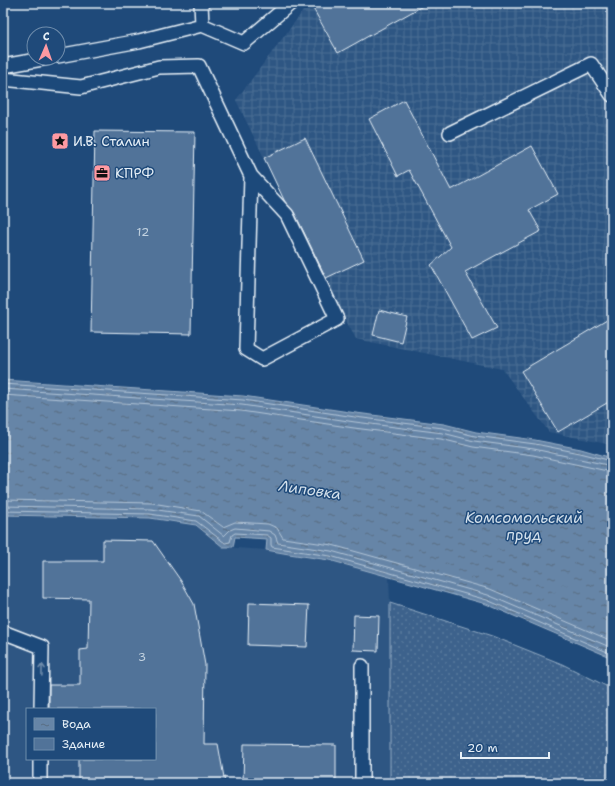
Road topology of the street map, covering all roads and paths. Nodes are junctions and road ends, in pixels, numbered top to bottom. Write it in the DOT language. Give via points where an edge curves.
graph roads {
  1 [pos="201,3"];
  2 [pos="291,3"];
  3 [pos="202,25"];
  4 [pos="66,54"];
  5 [pos="26,62"];
  6 [pos="3,66"];
  7 [pos="3,79"];
  8 [pos="612,95"];
  9 [pos="450,133"];
  10 [pos="251,176"];
  11 [pos="3,632"];
  12 [pos="362,666"];
  13 [pos="41,708"];
  14 [pos="40,760"];
  15 [pos="40,783"];
  16 [pos="362,783"];
  1 -- 3 [label="lane"];
  2 -- 3 [label="lane" via="244,43"];
  3 -- 4 [label="lane" via="138,41"];
  5 -- 6 [label="lane"];
  7 -- 10 [label="lane" via="81,87 159,67 199,66"];
  8 -- 9 [label="lane" via="591,64"];
  10 -- 10 [label="lane" via="287,215 337,319 262,359 246,349"];
  13 -- 11 [label="lane, one-way" via="42,647"];
  12 -- 16 [label="lane"];
  14 -- 15 [label="lane"];
}
